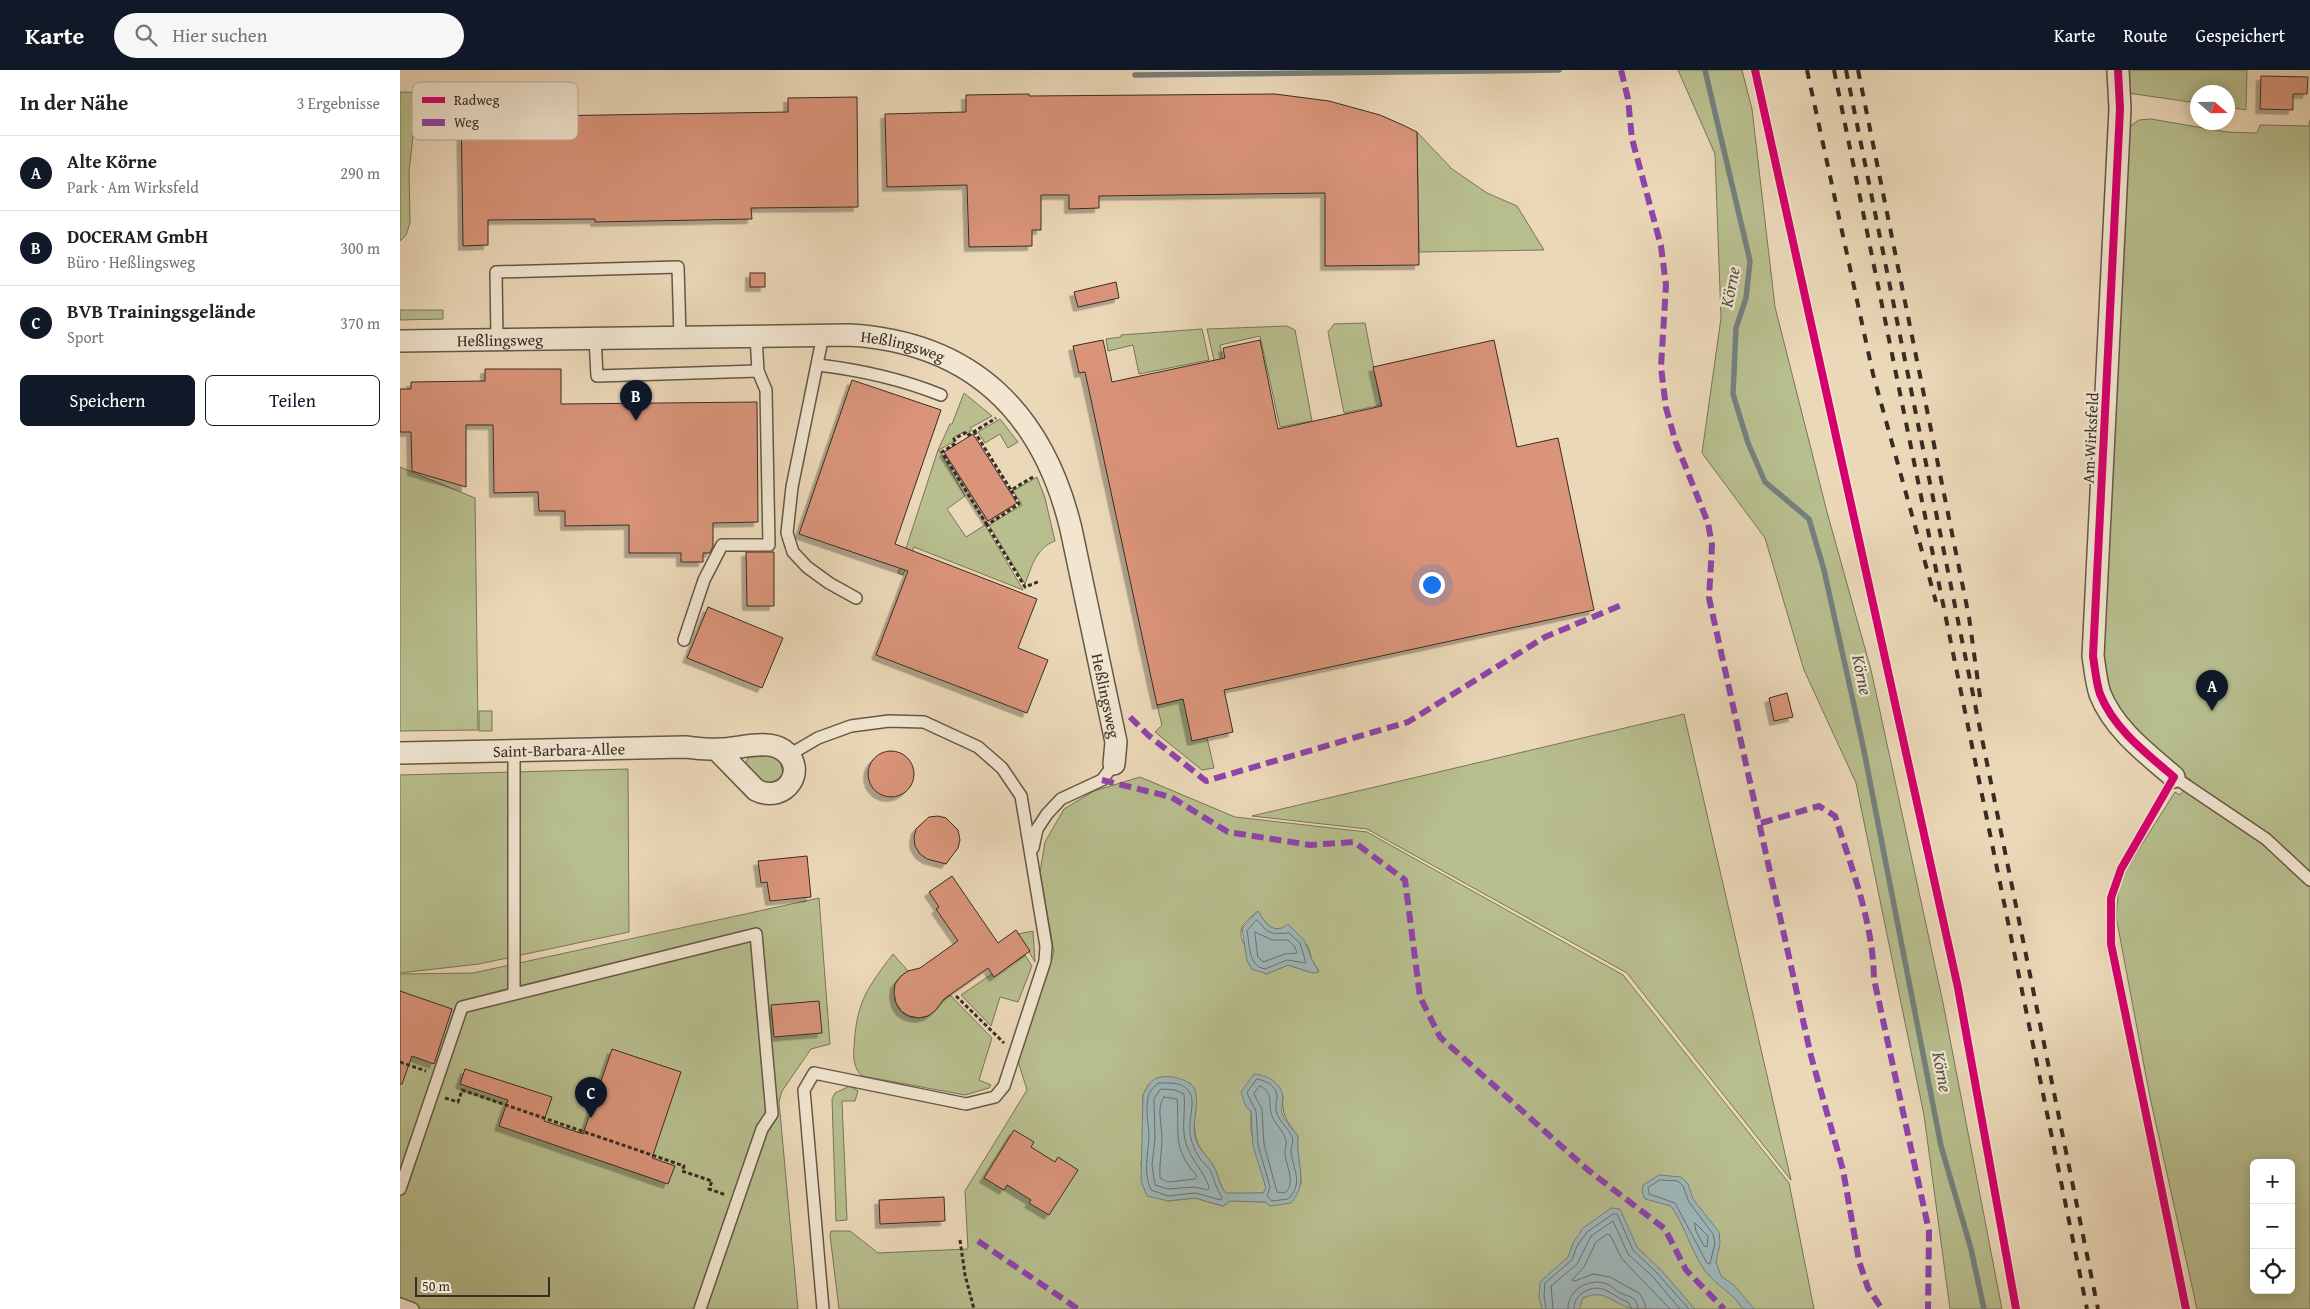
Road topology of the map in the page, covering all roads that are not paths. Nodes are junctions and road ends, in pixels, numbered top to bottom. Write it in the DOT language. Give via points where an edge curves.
graph roads {
  1 [pos="2118,70"];
  2 [pos="823,335"];
  3 [pos="756,336"];
  4 [pos="680,337"];
  5 [pos="595,338"];
  6 [pos="497,340"];
  7 [pos="400,341"];
  8 [pos="818,365"];
  9 [pos="758,372"];
  10 [pos="941,396"];
  11 [pos="856,598"];
  12 [pos="684,640"];
  13 [pos="514,750"];
  14 [pos="717,750"];
  15 [pos="400,753"];
  16 [pos="788,755"];
  17 [pos="1114,764"];
  18 [pos="2174,777"];
  19 [pos="1032,855"];
  20 [pos="2310,880"];
  21 [pos="514,993"];
  22 [pos="400,1189"];
  23 [pos="400,1304"];
  24 [pos="413,1309"];
  25 [pos="700,1309"];
  26 [pos="823,1309"];
  1 -- 18 [label="street, Am Wirksfeld" via="2120,109 2093,656 2100,693 2113,719 2139,748"];
  2 -- 3 [label="street, Heßlingsweg"];
  2 -- 8 [label="lane"];
  2 -- 17 [label="street, Heßlingsweg" via="895,339 938,354 976,374 990,386 1038,441 1052,468 1065,506 1116,742"];
  3 -- 4 [label="street, Heßlingsweg"];
  3 -- 9 [label="lane"];
  4 -- 5 [label="street, Heßlingsweg"];
  4 -- 6 [label="lane" via="678,267 496,272"];
  5 -- 6 [label="street, Heßlingsweg"];
  5 -- 9 [label="lane" via="597,376"];
  6 -- 7 [label="street, Heßlingsweg"];
  8 -- 10 [label="lane" via="912,383"];
  8 -- 11 [label="lane" via="792,486 787,534 793,552 807,567"];
  9 -- 12 [label="lane" via="766,390 768,545 722,545 704,580"];
  13 -- 14 [label="street, Saint-Barbara-Allee" via="685,747"];
  13 -- 15 [label="street, Saint-Barbara-Allee"];
  13 -- 21 [label="lane"];
  14 -- 16 [label="street, Saint-Barbara-Allee" via="772,746"];
  14 -- 16 [label="street" via="756,790 765,795 782,792 794,776 795,767"];
  16 -- 19 [label="lane" via="818,738 851,726 889,721 924,722 978,747 1002,768 1021,796"];
  17 -- 19 [label="lane" via="1102,780 1061,799 1047,814 1038,829"];
  18 -- 20 [label="lane" via="2266,839"];
  19 -- 26 [label="lane" via="1046,946 1045,961 1004,1086 995,1097 966,1104 814,1073 804,1090"];
  21 -- 22 [label="lane" via="462,1006"];
  21 -- 25 [label="lane" via="756,934 772,1114 762,1129"];
  23 -- 24 [label="lane"];
}
